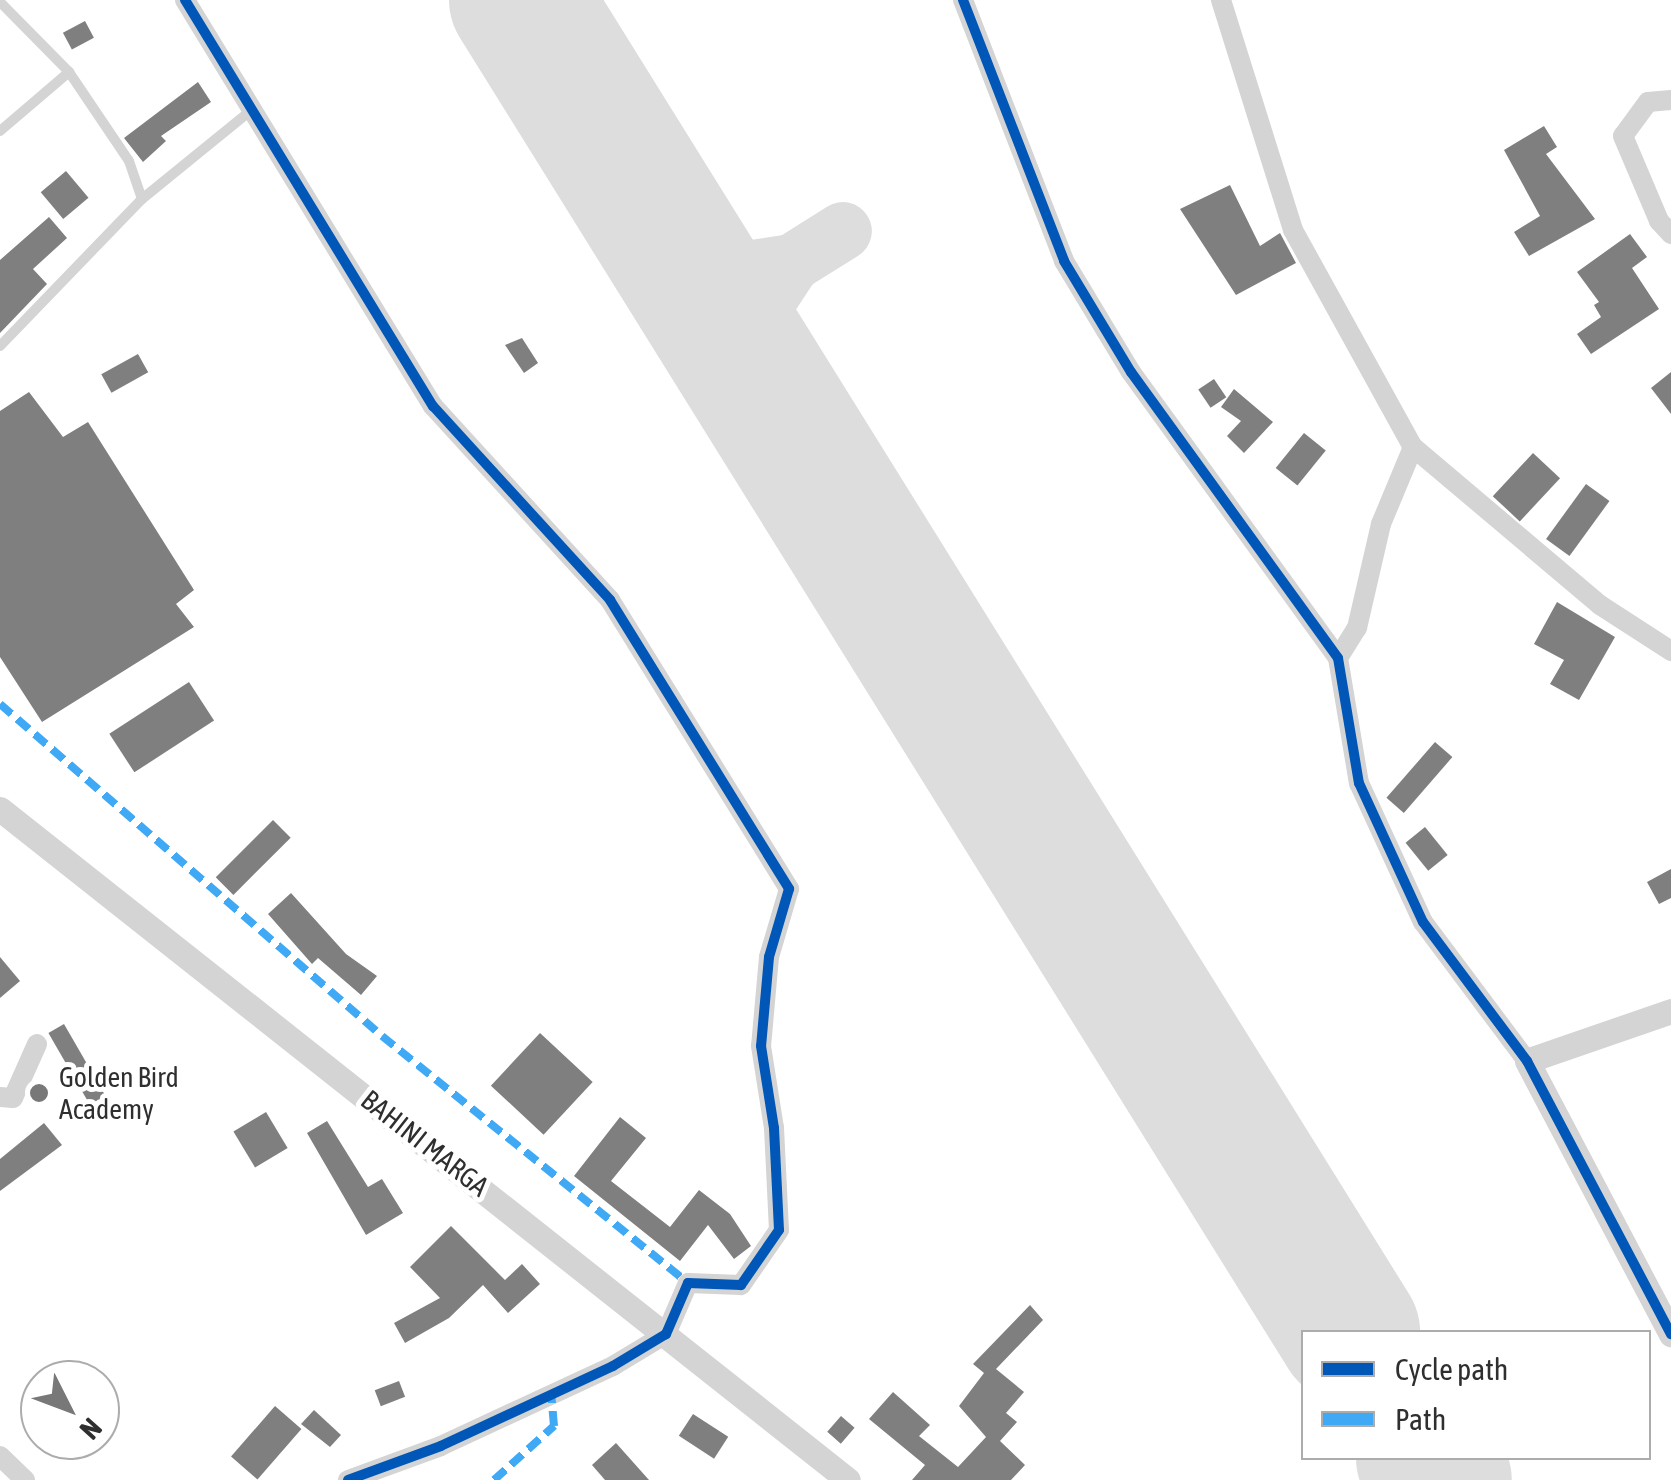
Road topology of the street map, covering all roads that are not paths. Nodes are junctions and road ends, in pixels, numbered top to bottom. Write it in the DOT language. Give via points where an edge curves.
graph roads {
  1 [pos="184,0"];
  2 [pos="963,0"];
  3 [pos="1221,0"];
  4 [pos="0,2"];
  5 [pos="69,72"];
  6 [pos="1671,100"];
  7 [pos="254,108"];
  8 [pos="0,131"];
  9 [pos="142,198"];
  10 [pos="1671,234"];
  11 [pos="0,346"];
  12 [pos="1414,447"];
  13 [pos="1671,651"];
  14 [pos="1338,658"];
  15 [pos="0,809"];
  16 [pos="1671,1011"];
  17 [pos="38,1044"];
  18 [pos="1527,1061"];
  19 [pos="0,1096"];
  20 [pos="666,1334"];
  21 [pos="1671,1334"];
  22 [pos="0,1456"];
  23 [pos="25,1480"];
  24 [pos="348,1480"];
  25 [pos="848,1480"];
  1 -- 7 [label="street"];
  2 -- 14 [label="street" via="1064,261 1131,372"];
  3 -- 12 [label="street" via="1293,230"];
  4 -- 5 [label="lane"];
  5 -- 8 [label="lane"];
  5 -- 9 [label="lane" via="129,161"];
  6 -- 10 [label="street" via="1648,102 1623,136 1659,222"];
  7 -- 9 [label="lane"];
  7 -- 20 [label="street" via="297,190 433,406 610,600 789,888 769,957 761,1046 779,1230 741,1285 688,1283"];
  9 -- 11 [label="lane"];
  12 -- 13 [label="street" via="1600,605"];
  12 -- 14 [label="street" via="1381,524 1357,628"];
  14 -- 18 [label="street" via="1359,783 1423,922"];
  15 -- 20 [label="street, BAHINI MARGA"];
  16 -- 18 [label="street"];
  17 -- 19 [label="street" via="14,1098"];
  18 -- 21 [label="street"];
  20 -- 24 [label="street" via="441,1446"];
  20 -- 25 [label="street, BAHINI MARGA"];
  22 -- 23 [label="street"];
}
